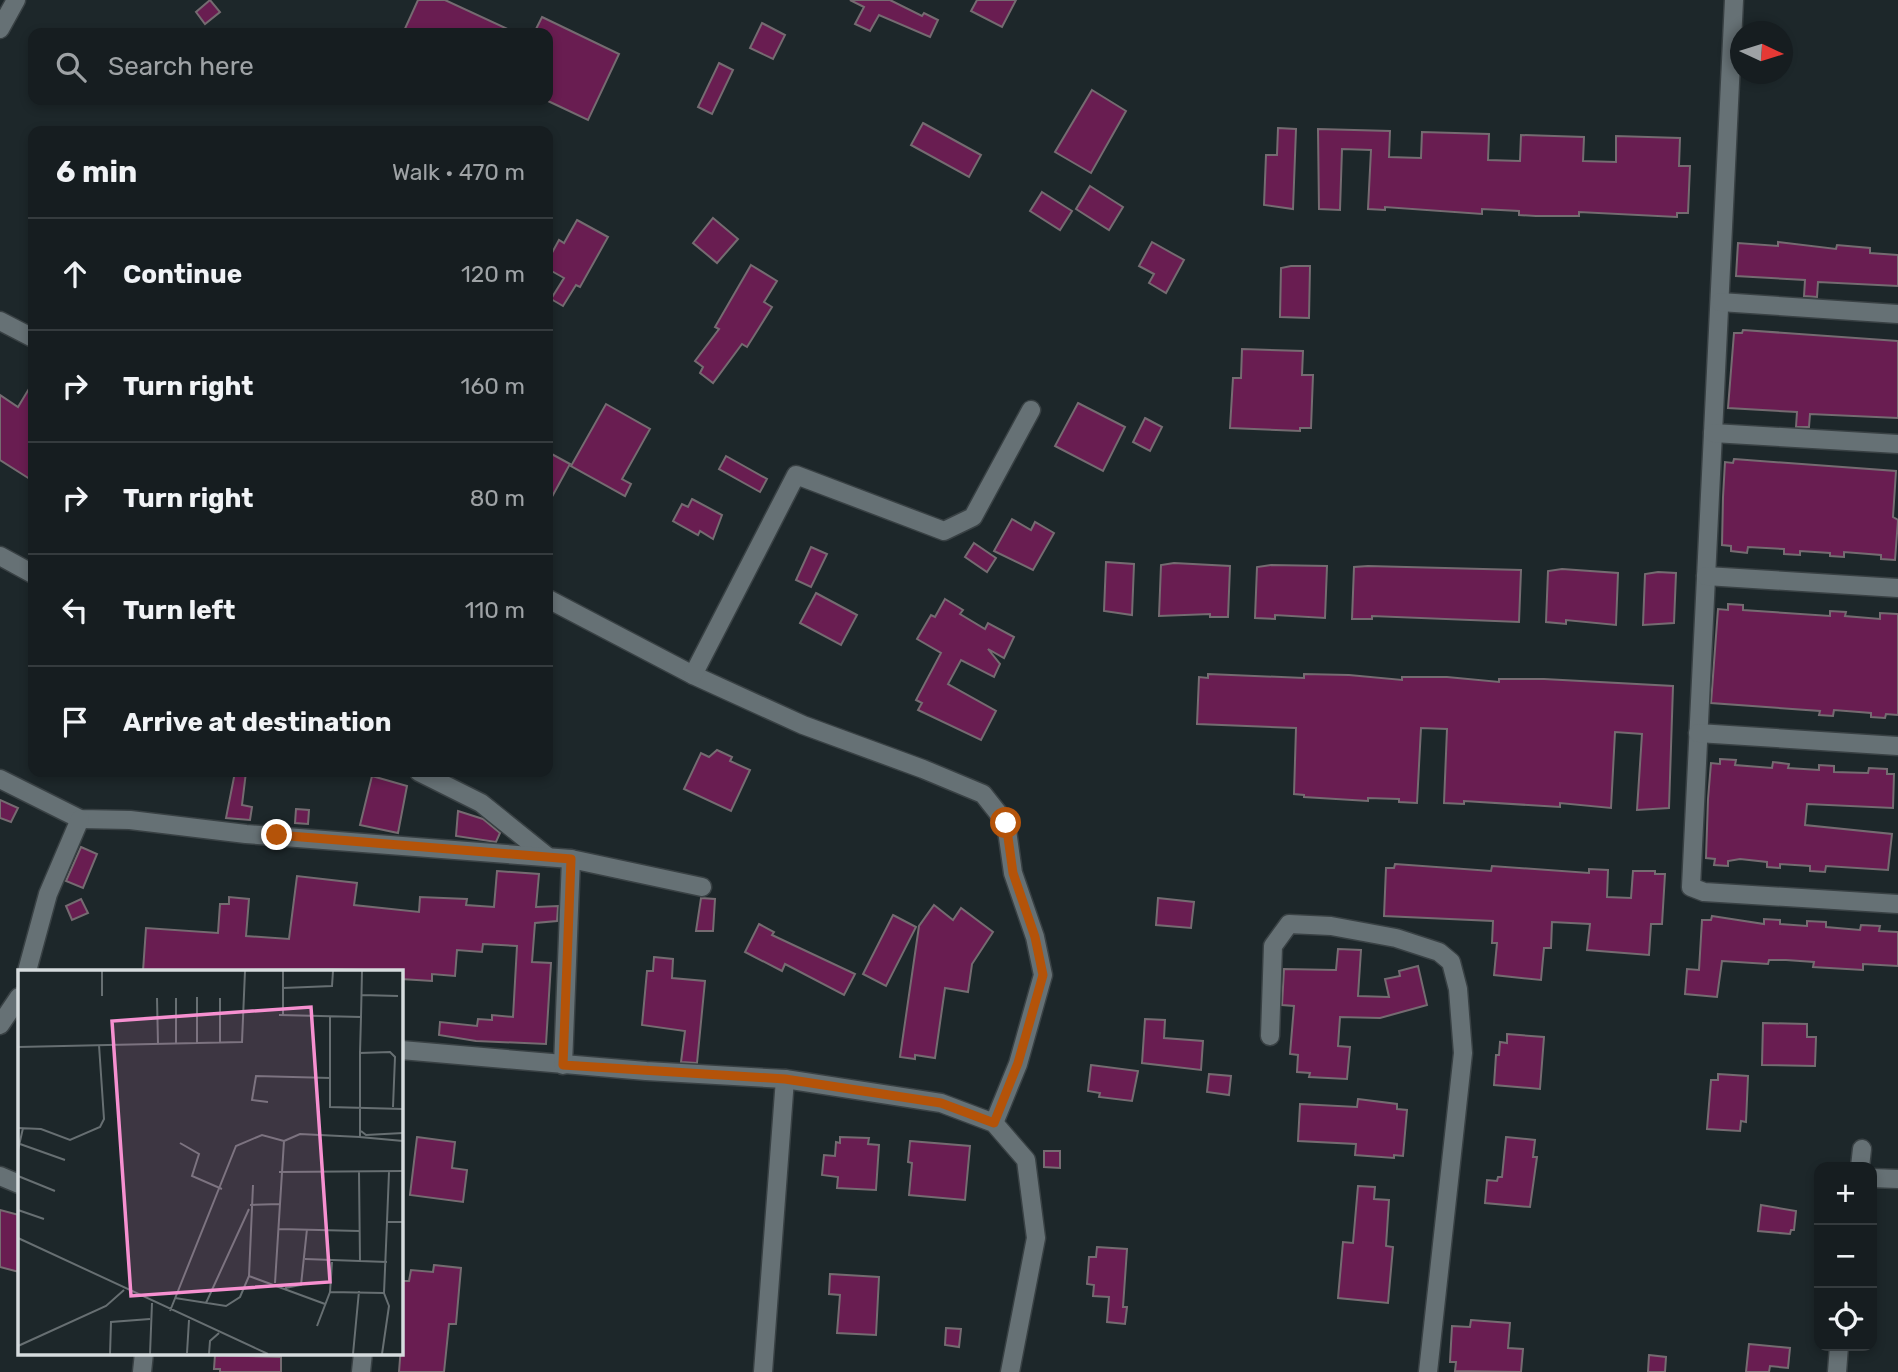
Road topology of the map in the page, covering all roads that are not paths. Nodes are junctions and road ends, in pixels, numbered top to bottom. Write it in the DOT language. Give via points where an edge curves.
graph roads {
  1 [pos="16,0"];
  2 [pos="1734,0"];
  3 [pos="0,29"];
  4 [pos="1720,302"];
  5 [pos="1898,314"];
  6 [pos="0,321"];
  7 [pos="28,335"];
  8 [pos="1031,410"];
  9 [pos="1713,433"];
  10 [pos="1898,444"];
  11 [pos="0,556"];
  12 [pos="28,571"];
  13 [pos="1706,576"];
  14 [pos="1898,588"];
  15 [pos="553,602"];
  16 [pos="692,675"];
  17 [pos="1698,733"];
  18 [pos="1898,746"];
  19 [pos="429,777"];
  20 [pos="0,779"];
  21 [pos="80,819"];
  22 [pos="548,857"];
  23 [pos="571,859"];
  24 [pos="702,887"];
  25 [pos="1898,904"];
  26 [pos="27,970"];
  27 [pos="18,998"];
  28 [pos="0,1025"];
  29 [pos="1270,1036"];
  30 [pos="402,1050"];
  31 [pos="563,1065"];
  32 [pos="785,1079"];
  33 [pos="994,1123"];
  34 [pos="1862,1149"];
  35 [pos="1861,1162"];
  36 [pos="0,1176"];
  37 [pos="1877,1178"];
  38 [pos="1898,1180"];
  39 [pos="18,1184"];
  40 [pos="1839,1351"];
  41 [pos="144,1354"];
  42 [pos="363,1354"];
  43 [pos="142,1372"];
  44 [pos="362,1372"];
  45 [pos="764,1372"];
  46 [pos="1010,1372"];
  47 [pos="1428,1372"];
  48 [pos="1837,1372"];
  1 -- 3 [label="street"];
  2 -- 4 [label="street"];
  4 -- 5 [label="street"];
  4 -- 9 [label="street"];
  6 -- 7 [label="street"];
  8 -- 16 [label="street" via="973,517 944,531 796,475"];
  9 -- 10 [label="street"];
  9 -- 13 [label="street"];
  11 -- 12 [label="street"];
  13 -- 14 [label="street"];
  13 -- 17 [label="street"];
  15 -- 16 [label="street"];
  16 -- 33 [label="street" via="803,725 982,794 1006,823 1013,873 1043,975 1018,1063"];
  17 -- 18 [label="street"];
  17 -- 25 [label="street" via="1691,887 1704,892"];
  19 -- 22 [label="street" via="481,803"];
  20 -- 21 [label="street"];
  21 -- 22 [label="street"];
  21 -- 26 [label="street" via="48,894"];
  22 -- 23 [label="street"];
  23 -- 24 [label="street"];
  23 -- 31 [label="street"];
  27 -- 28 [label="street"];
  29 -- 47 [label="street" via="1273,946 1289,924 1396,938 1439,951 1451,962 1463,1053"];
  30 -- 31 [label="street"];
  31 -- 32 [label="street"];
  32 -- 33 [label="street" via="941,1103"];
  32 -- 45 [label="street"];
  33 -- 46 [label="street" via="1026,1160 1036,1238"];
  34 -- 35 [label="street"];
  36 -- 39 [label="street"];
  37 -- 38 [label="street"];
  40 -- 48 [label="street"];
  41 -- 43 [label="street"];
  42 -- 44 [label="street"];
}
